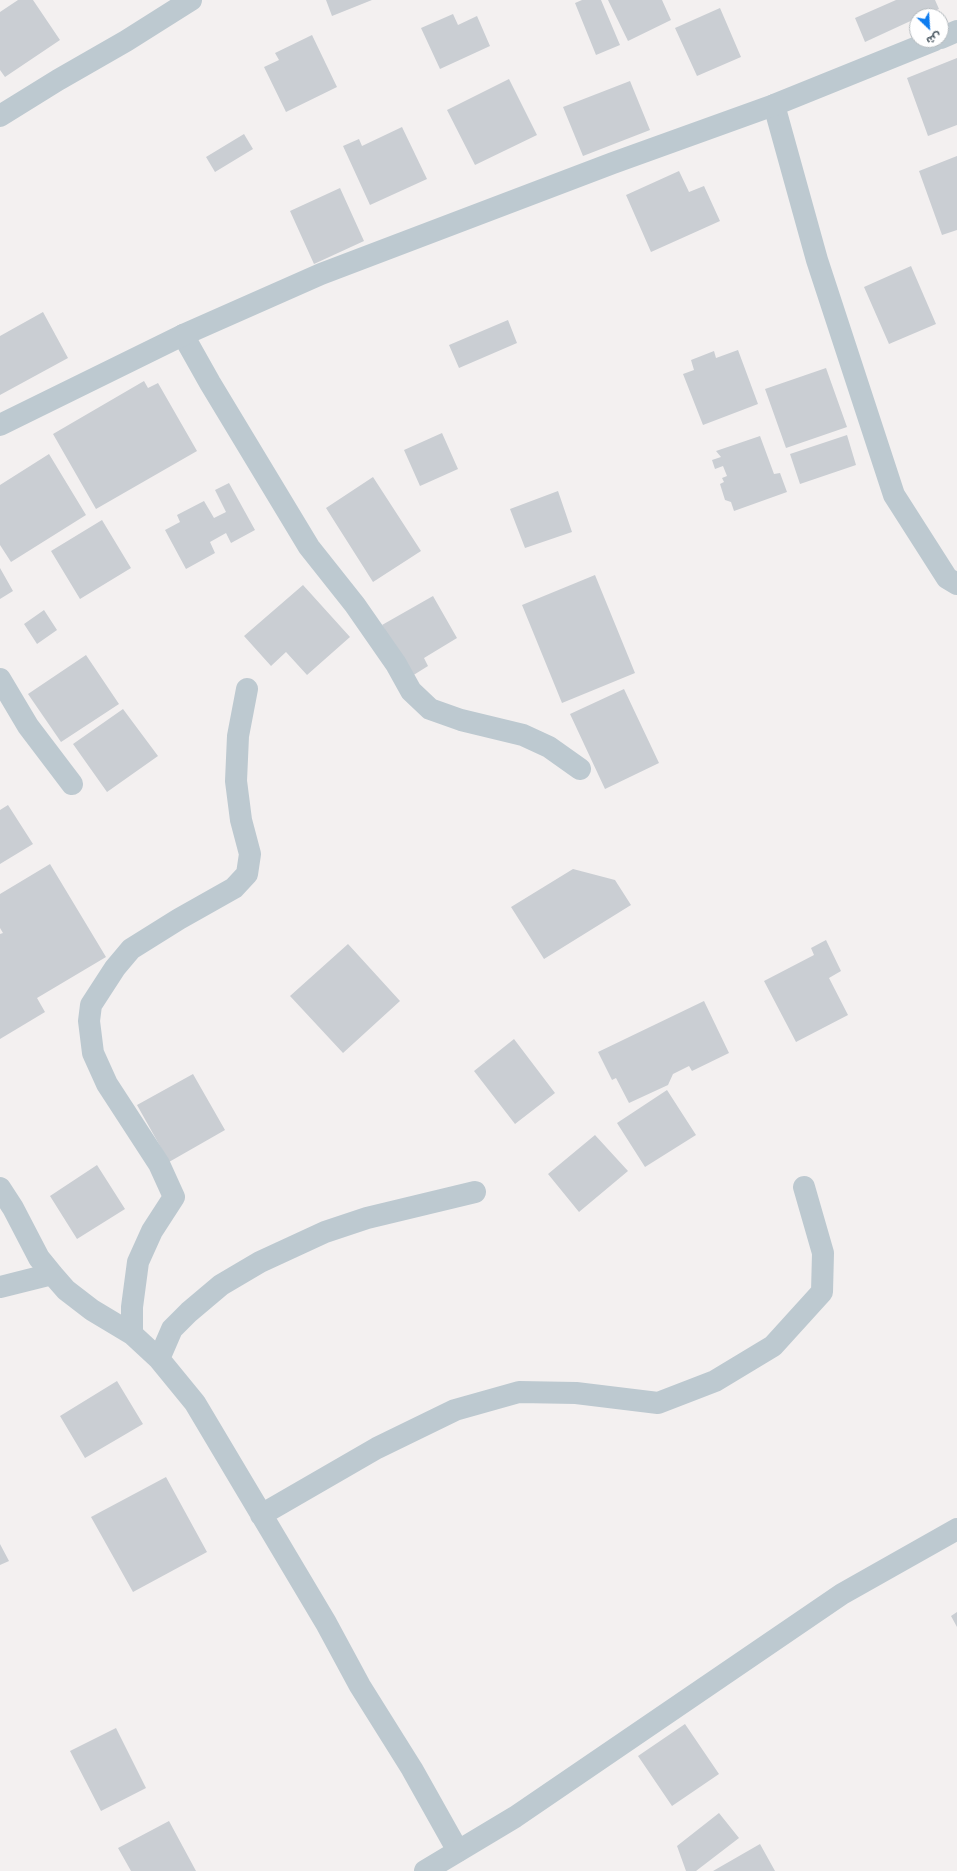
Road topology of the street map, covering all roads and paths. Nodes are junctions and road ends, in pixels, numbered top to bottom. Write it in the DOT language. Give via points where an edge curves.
graph roads {
  1 [pos="191,0"];
  2 [pos="915,48"];
  3 [pos="774,105"];
  4 [pos="0,116"];
  5 [pos="183,334"];
  6 [pos="0,425"];
  7 [pos="957,584"];
  8 [pos="0,679"];
  9 [pos="247,689"];
  10 [pos="580,769"];
  11 [pos="72,784"];
  12 [pos="804,1187"];
  13 [pos="0,1188"];
  14 [pos="475,1192"];
  15 [pos="52,1274"];
  16 [pos="0,1287"];
  17 [pos="132,1334"];
  18 [pos="159,1359"];
  19 [pos="261,1515"];
  20 [pos="957,1529"];
  21 [pos="458,1851"];
  22 [pos="425,1871"];
  1 -- 4 [label="street"];
  2 -- 3 [label="street"];
  3 -- 5 [label="street" via="321,274"];
  3 -- 7 [label="street" via="817,260 894,495 947,578"];
  5 -- 6 [label="street"];
  5 -- 10 [label="street" via="309,547 355,605 396,664 411,691 430,709 461,720 524,735 549,747"];
  8 -- 11 [label="street" via="28,726"];
  9 -- 17 [label="street" via="238,736 236,781 241,820 250,854 247,874 234,888 131,949 91,1005 89,1021 93,1053 107,1084 159,1164 174,1197 152,1231 138,1262 132,1307"];
  12 -- 19 [label="street" via="823,1253 822,1292 773,1346 715,1381 658,1403 576,1393 519,1392 455,1410 377,1448"];
  13 -- 15 [label="street" via="39,1258"];
  14 -- 18 [label="street" via="367,1218 325,1232 260,1262 221,1285 189,1312 172,1329"];
  15 -- 16 [label="street"];
  15 -- 17 [label="street" via="66,1290 92,1310"];
  17 -- 18 [label="street"];
  18 -- 19 [label="street" via="195,1403"];
  19 -- 21 [label="street"];
  20 -- 21 [label="street" via="842,1594 522,1812"];
  21 -- 22 [label="street"];
}
